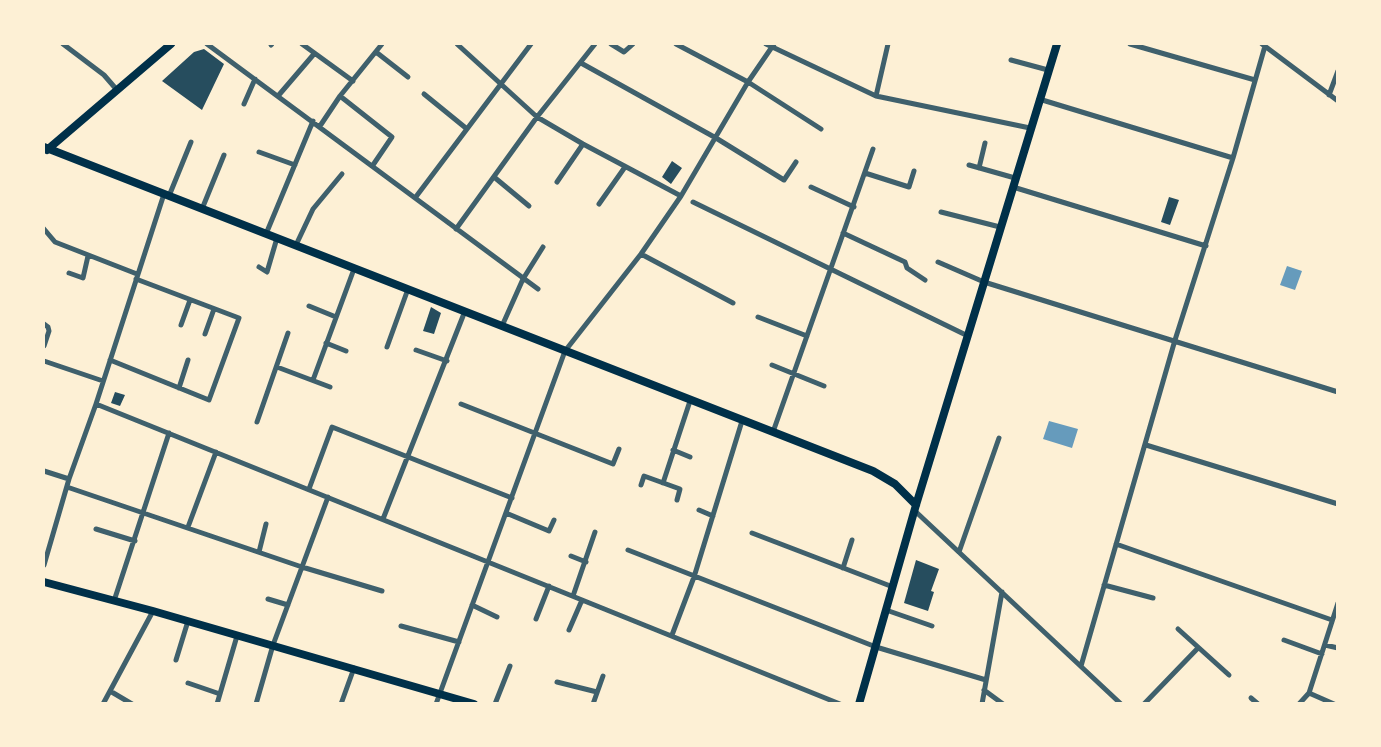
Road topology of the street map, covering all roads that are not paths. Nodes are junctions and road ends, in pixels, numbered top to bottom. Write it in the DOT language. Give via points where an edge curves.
graph roads {
  1 [pos="63,44"];
  2 [pos="171,44"];
  3 [pos="207,44"];
  4 [pos="302,44"];
  5 [pos="382,44"];
  6 [pos="457,44"];
  7 [pos="531,44"];
  8 [pos="595,44"];
  9 [pos="611,44"];
  10 [pos="633,44"];
  11 [pos="676,44"];
  12 [pos="771,44"];
  13 [pos="888,44"];
  14 [pos="1057,44"];
  15 [pos="1130,44"];
  16 [pos="1264,45"];
  17 [pos="376,52"];
  18 [pos="314,54"];
  19 [pos="1011,60"];
  20 [pos="581,63"];
  21 [pos="1048,70"];
  22 [pos="1338,71"];
  23 [pos="408,77"];
  24 [pos="255,79"];
  25 [pos="1255,80"];
  26 [pos="353,81"];
  27 [pos="748,82"];
  28 [pos="501,85"];
  29 [pos="117,90"];
  30 [pos="424,94"];
  31 [pos="1329,95"];
  32 [pos="278,96"];
  33 [pos="340,96"];
  34 [pos="876,96"];
  35 [pos="1039,99"];
  36 [pos="1338,101"];
  37 [pos="244,104"];
  38 [pos="537,117"];
  39 [pos="313,122"];
  40 [pos="320,126"];
  41 [pos="1030,128"];
  42 [pos="467,129"];
  43 [pos="821,129"];
  44 [pos="716,138"];
  45 [pos="191,142"];
  46 [pos="985,142"];
  47 [pos="583,144"];
  48 [pos="873,148"];
  49 [pos="45,149"];
  50 [pos="259,152"];
  51 [pos="224,155"];
  52 [pos="1233,159"];
  53 [pos="796,162"];
  54 [pos="294,165"];
  55 [pos="373,165"];
  56 [pos="969,165"];
  57 [pos="626,167"];
  58 [pos="979,168"];
  59 [pos="914,171"];
  60 [pos="865,173"];
  61 [pos="342,174"];
  62 [pos="494,177"];
  63 [pos="557,182"];
  64 [pos="1014,183"];
  65 [pos="811,187"];
  66 [pos="166,195"];
  67 [pos="681,196"];
  68 [pos="416,198"];
  69 [pos="693,202"];
  70 [pos="599,204"];
  71 [pos="529,206"];
  72 [pos="854,207"];
  73 [pos="202,209"];
  74 [pos="941,212"];
  75 [pos="1000,227"];
  76 [pos="44,229"];
  77 [pos="456,229"];
  78 [pos="843,233"];
  79 [pos="266,234"];
  80 [pos="277,238"];
  81 [pos="296,245"];
  82 [pos="543,246"];
  83 [pos="1206,246"];
  84 [pos="641,254"];
  85 [pos="88,256"];
  86 [pos="938,262"];
  87 [pos="259,267"];
  88 [pos="354,269"];
  89 [pos="830,271"];
  90 [pos="69,273"];
  91 [pos="136,277"];
  92 [pos="523,279"];
  93 [pos="925,280"];
  94 [pos="984,282"];
  95 [pos="408,289"];
  96 [pos="538,289"];
  97 [pos="190,300"];
  98 [pos="734,303"];
  99 [pos="309,306"];
  100 [pos="214,309"];
  101 [pos="465,311"];
  102 [pos="336,317"];
  103 [pos="758,317"];
  104 [pos="44,324"];
  105 [pos="181,325"];
  106 [pos="502,326"];
  107 [pos="288,333"];
  108 [pos="205,334"];
  109 [pos="807,336"];
  110 [pos="968,336"];
  111 [pos="1175,340"];
  112 [pos="326,344"];
  113 [pos="44,346"];
  114 [pos="387,347"];
  115 [pos="416,350"];
  116 [pos="346,351"];
  117 [pos="565,351"];
  118 [pos="110,360"];
  119 [pos="188,360"];
  120 [pos="44,361"];
  121 [pos="447,361"];
  122 [pos="772,365"];
  123 [pos="277,367"];
  124 [pos="793,374"];
  125 [pos="313,380"];
  126 [pos="103,381"];
  127 [pos="824,386"];
  128 [pos="330,387"];
  129 [pos="179,388"];
  130 [pos="1338,392"];
  131 [pos="690,401"];
  132 [pos="96,404"];
  133 [pos="461,404"];
  134 [pos="742,421"];
  135 [pos="257,422"];
  136 [pos="773,432"];
  137 [pos="169,433"];
  138 [pos="535,433"];
  139 [pos="999,438"];
  140 [pos="1146,445"];
  141 [pos="619,449"];
  142 [pos="673,450"];
  143 [pos="216,452"];
  144 [pos="408,457"];
  145 [pos="690,457"];
  146 [pos="44,471"];
  147 [pos="69,480"];
  148 [pos="663,483"];
  149 [pos="641,485"];
  150 [pos="67,487"];
  151 [pos="309,489"];
  152 [pos="328,497"];
  153 [pos="512,498"];
  154 [pos="677,500"];
  155 [pos="1338,504"];
  156 [pos="915,508"];
  157 [pos="699,510"];
  158 [pos="144,513"];
  159 [pos="506,513"];
  160 [pos="713,516"];
  161 [pos="383,519"];
  162 [pos="554,520"];
  163 [pos="266,524"];
  164 [pos="188,527"];
  165 [pos="96,529"];
  166 [pos="595,532"];
  167 [pos="752,533"];
  168 [pos="44,538"];
  169 [pos="51,540"];
  170 [pos="852,540"];
  171 [pos="135,541"];
  172 [pos="1116,544"];
  173 [pos="628,550"];
  174 [pos="259,552"];
  175 [pos="959,552"];
  176 [pos="571,556"];
  177 [pos="586,561"];
  178 [pos="488,562"];
  179 [pos="44,565"];
  180 [pos="302,567"];
  181 [pos="843,568"];
  182 [pos="694,577"];
  183 [pos="44,582"];
  184 [pos="1104,585"];
  185 [pos="549,586"];
  186 [pos="892,587"];
  187 [pos="382,591"];
  188 [pos="1002,592"];
  189 [pos="573,596"];
  190 [pos="1153,598"];
  191 [pos="268,599"];
  192 [pos="114,600"];
  193 [pos="582,600"];
  194 [pos="1338,603"];
  195 [pos="288,605"];
  196 [pos="472,605"];
  197 [pos="886,610"];
  198 [pos="153,611"];
  199 [pos="497,617"];
  200 [pos="536,619"];
  201 [pos="1332,620"];
  202 [pos="188,621"];
  203 [pos="401,626"];
  204 [pos="932,626"];
  205 [pos="1178,629"];
  206 [pos="570,630"];
  207 [pos="672,635"];
  208 [pos="237,636"];
  209 [pos="1284,640"];
  210 [pos="459,642"];
  211 [pos="273,645"];
  212 [pos="1325,645"];
  213 [pos="876,647"];
  214 [pos="1198,648"];
  215 [pos="1338,648"];
  216 [pos="1322,654"];
  217 [pos="176,660"];
  218 [pos="510,666"];
  219 [pos="1081,666"];
  220 [pos="354,668"];
  221 [pos="1228,675"];
  222 [pos="603,676"];
  223 [pos="986,680"];
  224 [pos="188,682"];
  225 [pos="557,682"];
  226 [pos="984,690"];
  227 [pos="110,691"];
  228 [pos="597,692"];
  229 [pos="1309,693"];
  230 [pos="220,694"];
  231 [pos="440,694"];
  232 [pos="1251,698"];
  233 [pos="1114,701"];
  234 [pos="103,704"];
  235 [pos="132,704"];
  236 [pos="217,704"];
  237 [pos="256,704"];
  238 [pos="341,704"];
  239 [pos="436,704"];
  240 [pos="474,704"];
  241 [pos="495,704"];
  242 [pos="593,704"];
  243 [pos="840,704"];
  244 [pos="859,704"];
  245 [pos="982,704"];
  246 [pos="1003,704"];
  247 [pos="1121,704"];
  248 [pos="1144,704"];
  249 [pos="1258,704"];
  250 [pos="1299,704"];
  251 [pos="1334,704"];
  1 -- 29 [label="street"];
  2 -- 29 [label="main road"];
  3 -- 24 [label="street"];
  4 -- 18 [label="street"];
  5 -- 17 [label="street"];
  6 -- 28 [label="street"];
  7 -- 28 [label="street"];
  8 -- 20 [label="street"];
  9 -- 10 [label="street" via="621,51"];
  11 -- 27 [label="street"];
  12 -- 27 [label="street"];
  12 -- 34 [label="street"];
  13 -- 34 [label="street"];
  14 -- 21 [label="main road"];
  15 -- 25 [label="street"];
  16 -- 25 [label="street"];
  16 -- 31 [label="street"];
  17 -- 23 [label="street"];
  17 -- 26 [label="street"];
  18 -- 26 [label="street"];
  18 -- 32 [label="street"];
  19 -- 21 [label="street"];
  20 -- 38 [label="street"];
  20 -- 44 [label="street"];
  21 -- 35 [label="main road"];
  22 -- 31 [label="street"];
  24 -- 32 [label="street"];
  24 -- 37 [label="street"];
  25 -- 52 [label="street"];
  26 -- 33 [label="street"];
  27 -- 43 [label="street"];
  27 -- 44 [label="street"];
  28 -- 38 [label="street"];
  28 -- 42 [label="street"];
  29 -- 49 [label="main road"];
  30 -- 42 [label="street"];
  31 -- 36 [label="street"];
  32 -- 39 [label="street"];
  33 -- 40 [label="street"];
  33 -- 55 [label="street" via="392,138"];
  34 -- 41 [label="street"];
  35 -- 41 [label="main road"];
  35 -- 52 [label="street"];
  38 -- 47 [label="street"];
  38 -- 62 [label="street"];
  39 -- 40 [label="street"];
  39 -- 54 [label="street"];
  40 -- 55 [label="street"];
  41 -- 64 [label="main road"];
  42 -- 68 [label="street"];
  44 -- 53 [label="street" via="784,180"];
  44 -- 67 [label="street"];
  45 -- 66 [label="street"];
  46 -- 58 [label="street"];
  47 -- 57 [label="street"];
  47 -- 63 [label="street"];
  48 -- 60 [label="street"];
  49 -- 66 [label="main road"];
  50 -- 54 [label="street"];
  51 -- 73 [label="street"];
  52 -- 83 [label="street"];
  54 -- 79 [label="street"];
  55 -- 68 [label="street"];
  56 -- 58 [label="street"];
  57 -- 67 [label="street"];
  57 -- 70 [label="street"];
  58 -- 64 [label="street"];
  59 -- 60 [label="street" via="909,187"];
  60 -- 72 [label="street"];
  61 -- 81 [label="street" via="313,209"];
  62 -- 71 [label="street"];
  62 -- 77 [label="street"];
  64 -- 75 [label="main road"];
  64 -- 83 [label="street"];
  65 -- 72 [label="street"];
  66 -- 73 [label="main road"];
  66 -- 91 [label="street"];
  67 -- 84 [label="street"];
  68 -- 77 [label="street"];
  69 -- 89 [label="street"];
  72 -- 78 [label="street"];
  73 -- 79 [label="main road"];
  74 -- 75 [label="street"];
  75 -- 94 [label="main road"];
  76 -- 85 [label="street" via="55,242"];
  77 -- 92 [label="street"];
  78 -- 89 [label="street"];
  78 -- 93 [label="street" via="905,262 907,268"];
  79 -- 80 [label="main road"];
  80 -- 81 [label="main road"];
  80 -- 87 [label="street" via="267,272"];
  81 -- 88 [label="main road"];
  82 -- 92 [label="street"];
  83 -- 111 [label="street"];
  84 -- 98 [label="street"];
  84 -- 117 [label="street"];
  85 -- 90 [label="street" via="82,278"];
  85 -- 91 [label="street"];
  86 -- 94 [label="street"];
  88 -- 95 [label="main road"];
  88 -- 102 [label="street"];
  89 -- 109 [label="street"];
  89 -- 110 [label="street"];
  91 -- 97 [label="street"];
  91 -- 118 [label="street"];
  92 -- 96 [label="street"];
  92 -- 106 [label="street"];
  94 -- 110 [label="main road"];
  94 -- 111 [label="street"];
  95 -- 101 [label="main road"];
  95 -- 114 [label="street"];
  97 -- 100 [label="street"];
  97 -- 105 [label="street"];
  99 -- 102 [label="street"];
  100 -- 108 [label="street"];
  100 -- 129 [label="street" via="239,318 209,399"];
  101 -- 106 [label="main road"];
  101 -- 121 [label="street"];
  102 -- 112 [label="street"];
  103 -- 109 [label="street"];
  104 -- 113 [label="street" via="49,331"];
  106 -- 117 [label="main road"];
  107 -- 123 [label="street"];
  109 -- 124 [label="street"];
  110 -- 156 [label="main road"];
  111 -- 130 [label="street"];
  111 -- 140 [label="street"];
  112 -- 116 [label="street"];
  112 -- 125 [label="street"];
  115 -- 121 [label="street"];
  117 -- 131 [label="main road"];
  117 -- 138 [label="street"];
  118 -- 126 [label="street"];
  118 -- 129 [label="street"];
  119 -- 129 [label="street"];
  120 -- 126 [label="street"];
  121 -- 144 [label="street"];
  122 -- 124 [label="street"];
  123 -- 125 [label="street"];
  123 -- 135 [label="street"];
  124 -- 127 [label="street"];
  124 -- 136 [label="street"];
  125 -- 128 [label="street"];
  126 -- 132 [label="street"];
  131 -- 134 [label="main road"];
  131 -- 142 [label="street"];
  132 -- 137 [label="street"];
  132 -- 147 [label="street"];
  133 -- 138 [label="street"];
  134 -- 136 [label="main road"];
  134 -- 160 [label="street"];
  136 -- 156 [label="main road" via="885,478"];
  137 -- 143 [label="street"];
  137 -- 158 [label="street"];
  138 -- 141 [label="street" via="613,464"];
  138 -- 153 [label="street"];
  139 -- 175 [label="street"];
  140 -- 155 [label="street"];
  140 -- 172 [label="street"];
  142 -- 145 [label="street"];
  142 -- 148 [label="street"];
  143 -- 151 [label="street"];
  143 -- 164 [label="street"];
  144 -- 151 [label="street" via="332,427"];
  144 -- 153 [label="street"];
  144 -- 161 [label="street"];
  146 -- 147 [label="street"];
  147 -- 150 [label="street"];
  148 -- 149 [label="street" via="644,476"];
  148 -- 154 [label="street" via="680,489"];
  150 -- 158 [label="street"];
  150 -- 169 [label="street"];
  151 -- 152 [label="street"];
  152 -- 161 [label="street"];
  152 -- 180 [label="street"];
  153 -- 159 [label="street"];
  156 -- 175 [label="street"];
  156 -- 186 [label="main road"];
  157 -- 160 [label="street"];
  158 -- 164 [label="street"];
  158 -- 171 [label="street"];
  159 -- 162 [label="street" via="549,531"];
  159 -- 178 [label="street"];
  160 -- 182 [label="street"];
  161 -- 178 [label="street"];
  163 -- 174 [label="street"];
  164 -- 174 [label="street"];
  165 -- 171 [label="street"];
  166 -- 177 [label="street"];
  167 -- 181 [label="street"];
  168 -- 169 [label="street"];
  169 -- 179 [label="street"];
  170 -- 181 [label="street"];
  171 -- 192 [label="street"];
  172 -- 184 [label="street"];
  172 -- 201 [label="street"];
  173 -- 182 [label="street"];
  174 -- 180 [label="street"];
  175 -- 188 [label="street"];
  176 -- 177 [label="street"];
  177 -- 189 [label="street"];
  178 -- 185 [label="street"];
  178 -- 196 [label="street"];
  180 -- 187 [label="street"];
  180 -- 195 [label="street"];
  181 -- 186 [label="street"];
  182 -- 207 [label="street"];
  182 -- 213 [label="street"];
  183 -- 192 [label="main road"];
  184 -- 190 [label="street"];
  184 -- 219 [label="street"];
  185 -- 189 [label="street"];
  185 -- 200 [label="street"];
  186 -- 197 [label="main road"];
  188 -- 219 [label="street"];
  188 -- 223 [label="street"];
  189 -- 193 [label="street"];
  191 -- 195 [label="street"];
  192 -- 198 [label="main road"];
  193 -- 206 [label="street"];
  193 -- 207 [label="street"];
  194 -- 201 [label="street"];
  195 -- 211 [label="street"];
  196 -- 199 [label="street"];
  196 -- 210 [label="street"];
  197 -- 204 [label="street"];
  197 -- 213 [label="main road"];
  198 -- 202 [label="main road"];
  198 -- 227 [label="street"];
  201 -- 212 [label="street"];
  202 -- 208 [label="main road"];
  202 -- 217 [label="street"];
  203 -- 210 [label="street"];
  205 -- 214 [label="street"];
  207 -- 243 [label="street"];
  208 -- 211 [label="main road"];
  208 -- 230 [label="street"];
  209 -- 216 [label="street"];
  210 -- 231 [label="street"];
  211 -- 220 [label="main road"];
  211 -- 237 [label="street"];
  212 -- 215 [label="street"];
  212 -- 216 [label="street"];
  213 -- 223 [label="street"];
  213 -- 244 [label="main road"];
  214 -- 221 [label="street"];
  214 -- 248 [label="street"];
  216 -- 229 [label="street"];
  218 -- 241 [label="street"];
  219 -- 233 [label="street"];
  220 -- 231 [label="main road"];
  220 -- 238 [label="street"];
  222 -- 228 [label="street"];
  223 -- 226 [label="street"];
  224 -- 230 [label="street"];
  225 -- 228 [label="street"];
  226 -- 245 [label="street"];
  226 -- 246 [label="street"];
  227 -- 234 [label="street"];
  227 -- 235 [label="street"];
  228 -- 242 [label="street"];
  229 -- 250 [label="street"];
  229 -- 251 [label="street"];
  230 -- 236 [label="street"];
  231 -- 239 [label="street"];
  231 -- 240 [label="main road"];
  232 -- 249 [label="street"];
  233 -- 247 [label="street"];
}
